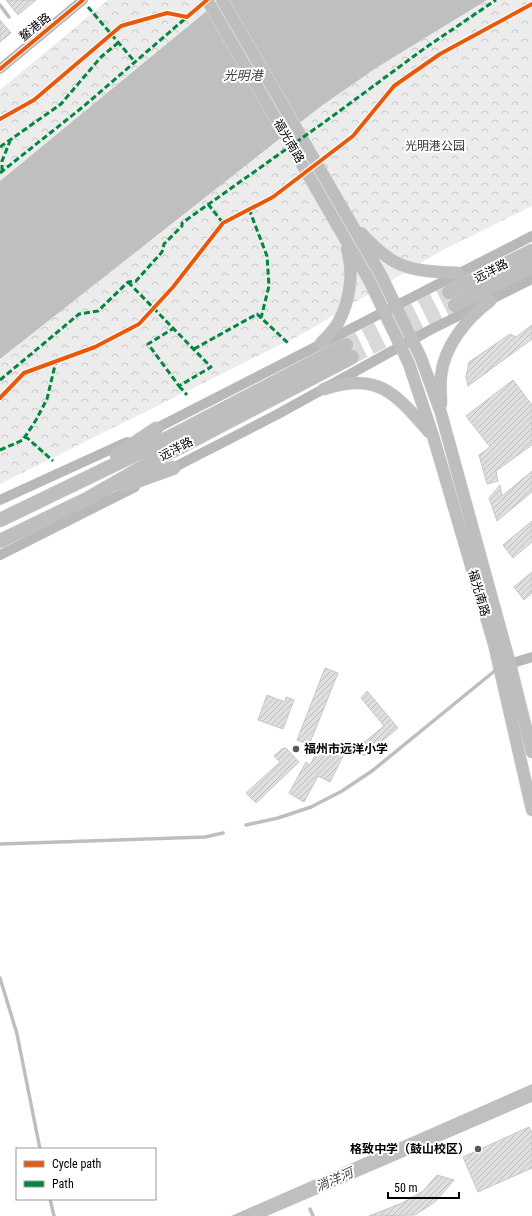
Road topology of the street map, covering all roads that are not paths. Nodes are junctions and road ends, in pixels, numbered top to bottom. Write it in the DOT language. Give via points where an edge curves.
graph roads {
  1 [pos="83,0"];
  2 [pos="207,0"];
  3 [pos="222,0"];
  4 [pos="0,5"];
  5 [pos="9,17"];
  6 [pos="0,69"];
  7 [pos="353,226"];
  8 [pos="342,233"];
  9 [pos="532,236"];
  10 [pos="532,250"];
  11 [pos="532,266"];
  12 [pos="458,273"];
  13 [pos="532,279"];
  14 [pos="490,301"];
  15 [pos="396,305"];
  16 [pos="384,311"];
  17 [pos="413,339"];
  18 [pos="322,343"];
  19 [pos="401,346"];
  20 [pos="324,389"];
  21 [pos="441,413"];
  22 [pos="156,429"];
  23 [pos="433,436"];
  24 [pos="172,468"];
  25 [pos="77,482"];
  26 [pos="87,499"];
  27 [pos="0,500"];
  28 [pos="0,520"];
  29 [pos="0,540"];
  30 [pos="0,555"];
  31 [pos="532,657"];
  32 [pos="505,665"];
  33 [pos="532,752"];
  34 [pos="532,810"];
  35 [pos="246,825"];
  36 [pos="223,833"];
  37 [pos="0,844"];
  38 [pos="0,978"];
  39 [pos="40,1148"];
  40 [pos="50,1200"];
  41 [pos="310,1208"];
  42 [pos="54,1216"];
  43 [pos="313,1216"];
  1 -- 6 [label="main road, 鳌港路"];
  2 -- 8 [label="main road, 福光南路"];
  3 -- 7 [label="main road, 福光南路"];
  4 -- 5 [label="lane"];
  7 -- 12 [label="main road" via="387,257 406,266 429,272"];
  7 -- 15 [label="main road, 福光南路"];
  8 -- 16 [label="main road, 福光南路"];
  8 -- 18 [label="main road" via="351,263 346,302 337,324"];
  9 -- 12 [label="main road"];
  10 -- 11 [label="highway, 远洋路" via="452,299"];
  12 -- 15 [label="main road"];
  13 -- 14 [label="main road"];
  14 -- 17 [label="main road"];
  14 -- 21 [label="main road" via="474,313 453,341 441,376"];
  15 -- 16 [label="main road"];
  15 -- 17 [label="main road, 福光南路"];
  16 -- 18 [label="main road"];
  16 -- 19 [label="main road, 福光南路"];
  17 -- 19 [label="main road"];
  17 -- 21 [label="main road, 福光南路"];
  18 -- 22 [label="main road"];
  19 -- 20 [label="main road"];
  19 -- 23 [label="main road, 福光南路"];
  20 -- 23 [label="main road" via="342,383 361,382 382,387 403,402"];
  20 -- 24 [label="main road"];
  21 -- 32 [label="main road, 福光南路"];
  22 -- 25 [label="highway"];
  22 -- 27 [label="main road"];
  23 -- 32 [label="main road, 福光南路"];
  24 -- 26 [label="highway"];
  24 -- 30 [label="main road"];
  25 -- 26 [label="highway, 远洋路" via="349,351"];
  25 -- 28 [label="highway, 远洋路"];
  26 -- 29 [label="highway, 远洋路"];
  31 -- 32 [label="main road"];
  32 -- 33 [label="main road, 福光南路"];
  32 -- 34 [label="main road, 福光南路"];
  32 -- 35 [label="lane" via="372,771 342,791 311,808"];
  36 -- 37 [label="lane" via="206,837"];
  38 -- 39 [label="lane" via="18,1034"];
  40 -- 42 [label="lane"];
  41 -- 43 [label="lane"];
}
